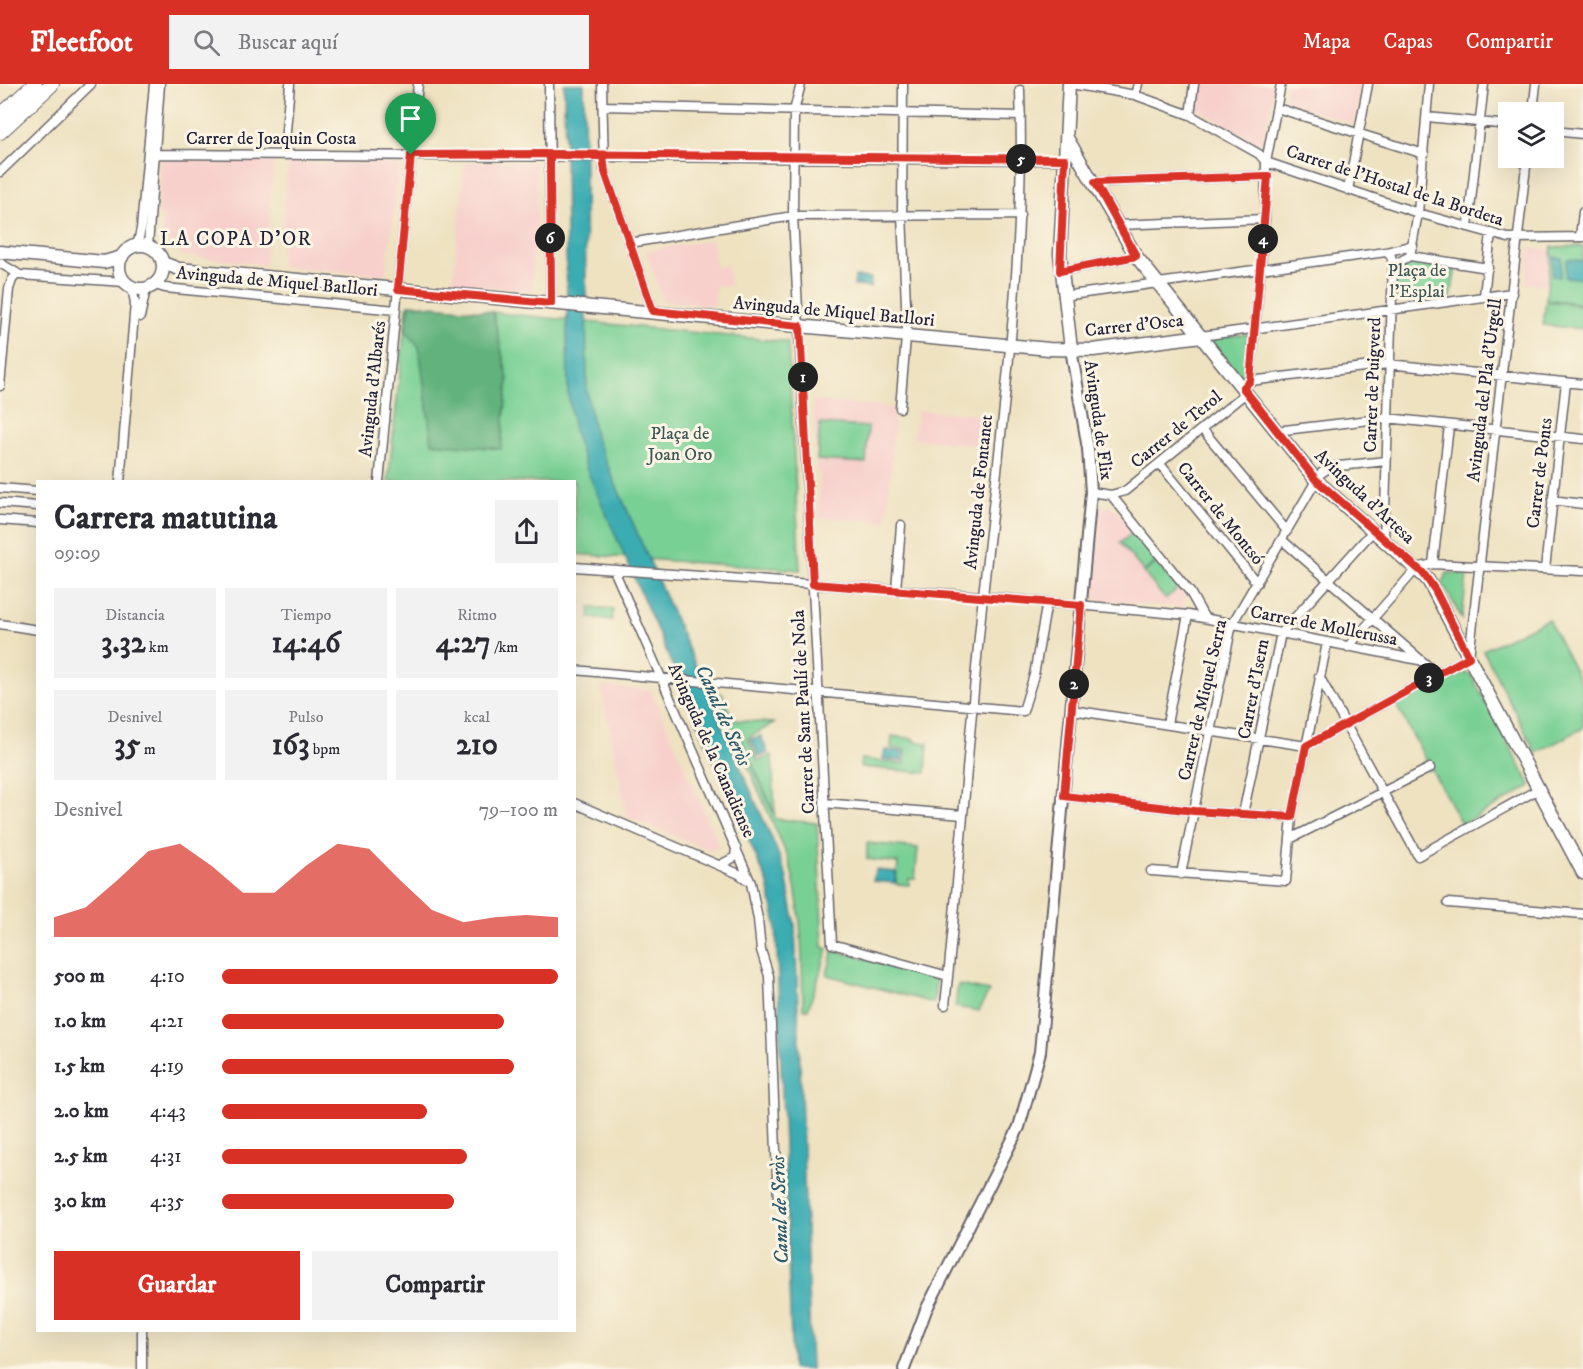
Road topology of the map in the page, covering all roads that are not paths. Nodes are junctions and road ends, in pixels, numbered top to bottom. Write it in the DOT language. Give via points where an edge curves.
graph roads {
  1 [pos="35,84"];
  2 [pos="52,84"];
  3 [pos="91,84"];
  4 [pos="154,84"];
  5 [pos="160,84"];
  6 [pos="290,84"];
  7 [pos="418,84"];
  8 [pos="549,84"];
  9 [pos="602,84"];
  10 [pos="801,84"];
  11 [pos="903,84"];
  12 [pos="1070,84"];
  13 [pos="1138,84"];
  14 [pos="1194,84"];
  15 [pos="1281,84"];
  16 [pos="1368,84"];
  17 [pos="1430,84"];
  18 [pos="1484,84"];
  19 [pos="1536,84"];
  20 [pos="1020,90"];
  21 [pos="1135,95"];
  22 [pos="1534,102"];
  23 [pos="603,106"];
  24 [pos="1277,108"];
  25 [pos="794,111"];
  26 [pos="903,112"];
  27 [pos="1190,115"];
  28 [pos="0,116"];
  29 [pos="1021,116"];
  30 [pos="1427,117"];
  31 [pos="1480,122"];
  32 [pos="1498,124"];
  33 [pos="1564,131"];
  34 [pos="0,132"];
  35 [pos="1359,133"];
  36 [pos="1583,134"];
  37 [pos="1067,138"];
  38 [pos="154,154"];
  39 [pos="284,154"];
  40 [pos="550,154"];
  41 [pos="1424,154"];
  42 [pos="411,155"];
  43 [pos="603,156"];
  44 [pos="794,158"];
  45 [pos="903,159"];
  46 [pos="1020,159"];
  47 [pos="1065,159"];
  48 [pos="1266,162"];
  49 [pos="1526,168"];
  50 [pos="0,172"];
  51 [pos="1268,176"];
  52 [pos="1095,182"];
  53 [pos="1348,190"];
  54 [pos="1583,212"];
  55 [pos="1418,213"];
  56 [pos="902,215"];
  57 [pos="793,216"];
  58 [pos="1020,216"];
  59 [pos="1265,219"];
  60 [pos="1118,225"];
  61 [pos="1468,227"];
  62 [pos="1491,233"];
  63 [pos="1581,237"];
  64 [pos="1519,238"];
  65 [pos="630,243"];
  66 [pos="1413,245"];
  67 [pos="142,246"];
  68 [pos="0,252"];
  69 [pos="1386,252"];
  70 [pos="1136,256"];
  71 [pos="1410,256"];
  72 [pos="122,257"];
  73 [pos="104,262"];
  74 [pos="3,266"];
  75 [pos="1393,266"];
  76 [pos="163,267"];
  77 [pos="1488,268"];
  78 [pos="1260,270"];
  79 [pos="1060,271"];
  80 [pos="17,274"];
  81 [pos="126,280"];
  82 [pos="1160,283"];
  83 [pos="150,287"];
  84 [pos="398,289"];
  85 [pos="9,290"];
  86 [pos="1512,293"];
  87 [pos="1063,296"];
  88 [pos="1484,296"];
  89 [pos="551,303"];
  90 [pos="1390,309"];
  91 [pos="396,310"];
  92 [pos="653,311"];
  93 [pos="800,326"];
  94 [pos="1254,327"];
  95 [pos="906,335"];
  96 [pos="1201,336"];
  97 [pos="1010,345"];
  98 [pos="1071,349"];
  99 [pos="1388,364"];
  100 [pos="1503,375"];
  101 [pos="1566,382"];
  102 [pos="1583,384"];
  103 [pos="0,386"];
  104 [pos="1246,388"];
  105 [pos="900,408"];
  106 [pos="1387,418"];
  107 [pos="1449,426"];
  108 [pos="1203,430"];
  109 [pos="1496,430"];
  110 [pos="1276,431"];
  111 [pos="1560,437"];
  112 [pos="1583,439"];
  113 [pos="1386,461"];
  114 [pos="1160,464"];
  115 [pos="120,480"];
  116 [pos="126,480"];
  117 [pos="379,480"];
  118 [pos="1316,480"];
  119 [pos="0,488"];
  120 [pos="36,491"];
  121 [pos="1091,492"];
  122 [pos="1111,495"];
  123 [pos="1552,500"];
  124 [pos="0,503"];
  125 [pos="1583,504"];
  126 [pos="36,506"];
  127 [pos="0,520"];
  128 [pos="36,523"];
  129 [pos="901,525"];
  130 [pos="1287,531"];
  131 [pos="1372,531"];
  132 [pos="1282,540"];
  133 [pos="1384,541"];
  134 [pos="1433,564"];
  135 [pos="1480,566"];
  136 [pos="576,567"];
  137 [pos="1417,568"];
  138 [pos="1545,569"];
  139 [pos="614,570"];
  140 [pos="1583,571"];
  141 [pos="1329,582"];
  142 [pos="1257,583"];
  143 [pos="813,584"];
  144 [pos="896,590"];
  145 [pos="983,597"];
  146 [pos="1047,602"];
  147 [pos="1081,605"];
  148 [pos="1188,615"];
  149 [pos="1204,617"];
  150 [pos="1373,620"];
  151 [pos="0,624"];
  152 [pos="1232,624"];
  153 [pos="1473,626"];
  154 [pos="36,630"];
  155 [pos="1457,632"];
  156 [pos="1281,633"];
  157 [pos="1327,643"];
  158 [pos="1348,647"];
  159 [pos="1469,657"];
  160 [pos="1419,660"];
  161 [pos="576,670"];
  162 [pos="1437,674"];
  163 [pos="1319,676"];
  164 [pos="662,678"];
  165 [pos="820,693"];
  166 [pos="973,706"];
  167 [pos="1072,710"];
  168 [pos="1167,724"];
  169 [pos="1347,724"];
  170 [pos="1210,730"];
  171 [pos="1260,739"];
  172 [pos="1306,746"];
  173 [pos="1430,768"];
  174 [pos="1539,789"];
  175 [pos="1383,792"];
  176 [pos="1064,796"];
  177 [pos="824,803"];
  178 [pos="576,804"];
  179 [pos="1194,811"];
  180 [pos="1243,814"];
  181 [pos="963,815"];
  182 [pos="1292,817"];
  183 [pos="1290,839"];
  184 [pos="736,844"];
  185 [pos="720,865"];
  186 [pos="1151,871"];
  187 [pos="1583,873"];
  188 [pos="1181,874"];
  189 [pos="751,883"];
  190 [pos="1448,903"];
  191 [pos="1583,914"];
  192 [pos="948,976"];
  193 [pos="945,1005"];
  194 [pos="778,1201"];
  195 [pos="142,1332"];
  196 [pos="142,1369"];
  197 [pos="904,1369"];
  1 -- 28 [label="main road"];
  2 -- 34 [label="main road"];
  3 -- 50 [label="street"];
  4 -- 67 [label="street"];
  5 -- 38 [label="street"];
  6 -- 39 [label="street"];
  7 -- 42 [label="street, Avinguda d'Albarés"];
  8 -- 40 [label="street"];
  9 -- 23 [label="street"];
  10 -- 25 [label="street, Carrer de Sant Paulí de Nola"];
  11 -- 26 [label="street"];
  12 -- 21 [label="street, Carrer de l'Hostal de la Bordeta"];
  12 -- 37 [label="main road, Avinguda de Flix"];
  13 -- 21 [label="street"];
  14 -- 27 [label="street"];
  15 -- 24 [label="street"];
  16 -- 35 [label="street"];
  17 -- 30 [label="street"];
  18 -- 31 [label="street"];
  19 -- 22 [label="street"];
  20 -- 29 [label="street, Avinguda de Fontanet"];
  21 -- 27 [label="street, Carrer de l'Hostal de la Bordeta"];
  23 -- 25 [label="street"];
  23 -- 43 [label="street"];
  24 -- 35 [label="street"];
  24 -- 48 [label="street"];
  25 -- 26 [label="street"];
  25 -- 44 [label="street, Carrer de Sant Paulí de Nola"];
  26 -- 29 [label="street"];
  26 -- 45 [label="street"];
  27 -- 48 [label="street, Carrer de l'Hostal de la Bordeta" via="1259,154"];
  29 -- 46 [label="street, Avinguda de Fontanet"];
  30 -- 31 [label="street"];
  30 -- 41 [label="street"];
  31 -- 32 [label="street"];
  31 -- 61 [label="street"];
  33 -- 36 [label="street"];
  35 -- 41 [label="street"];
  35 -- 53 [label="street"];
  37 -- 47 [label="main road, Avinguda de Flix"];
  37 -- 52 [label="main road, Avinguda d'Artesa"];
  38 -- 39 [label="street, Carrer de Joaquin Costa"];
  38 -- 67 [label="street"];
  39 -- 42 [label="street, Carrer de Joaquin Costa"];
  40 -- 42 [label="street, Carrer de Joaquin Costa"];
  40 -- 43 [label="street, Carrer de Joaquin Costa"];
  40 -- 89 [label="street"];
  41 -- 55 [label="street"];
  42 -- 84 [label="street, Avinguda d'Albarés"];
  43 -- 44 [label="street, Carrer de Joaquin Costa"];
  43 -- 65 [label="street"];
  44 -- 45 [label="street, Carrer de Joaquin Costa"];
  44 -- 57 [label="street, Carrer de Sant Paulí de Nola"];
  45 -- 46 [label="street, Carrer de Joaquin Costa"];
  45 -- 56 [label="street"];
  46 -- 47 [label="street, Carrer de Joaquin Costa"];
  46 -- 58 [label="street, Avinguda de Fontanet"];
  47 -- 79 [label="main road, Avinguda de Flix"];
  48 -- 51 [label="street"];
  48 -- 53 [label="street, Carrer de l'Hostal de la Bordeta"];
  49 -- 64 [label="street, Avinguda del Pla d'Urgell"];
  51 -- 52 [label="street"];
  51 -- 59 [label="street"];
  52 -- 60 [label="main road, Avinguda d'Artesa"];
  53 -- 55 [label="street, Carrer de l'Hostal de la Bordeta"];
  54 -- 63 [label="street"];
  55 -- 61 [label="street, Carrer de l'Hostal de la Bordeta"];
  55 -- 66 [label="street"];
  56 -- 57 [label="street"];
  56 -- 58 [label="street"];
  56 -- 95 [label="street"];
  57 -- 65 [label="street"];
  57 -- 93 [label="street, Carrer de Sant Paulí de Nola"];
  58 -- 97 [label="street, Avinguda de Fontanet"];
  59 -- 60 [label="street"];
  59 -- 78 [label="street"];
  60 -- 70 [label="main road, Avinguda d'Artesa"];
  61 -- 62 [label="street, Carrer de l'Hostal de la Bordeta"];
  62 -- 64 [label="street, Carrer de l'Hostal de la Bordeta"];
  62 -- 77 [label="street"];
  63 -- 64 [label="street, Carrer de l'Hostal de la Bordeta"];
  64 -- 86 [label="street, Avinguda del Pla d'Urgell"];
  65 -- 92 [label="street"];
  66 -- 69 [label="street"];
  66 -- 71 [label="street"];
  67 -- 72 [label="main road" via="128,250"];
  67 -- 76 [label="main road" via="159,254"];
  68 -- 73 [label="main road"];
  69 -- 75 [label="street"];
  69 -- 78 [label="street"];
  70 -- 79 [label="street"];
  70 -- 82 [label="main road, Avinguda d'Artesa"];
  71 -- 75 [label="street"];
  71 -- 77 [label="street"];
  72 -- 73 [label="main road"];
  72 -- 81 [label="main road"];
  73 -- 81 [label="main road"];
  74 -- 80 [label="street"];
  74 -- 85 [label="street"];
  75 -- 90 [label="street, Carrer de Puigverd"];
  76 -- 83 [label="main road"];
  76 -- 84 [label="main road, Avinguda de Miquel Batllori"];
  77 -- 88 [label="street"];
  78 -- 82 [label="street"];
  78 -- 94 [label="street"];
  79 -- 87 [label="main road, Avinguda de Flix"];
  80 -- 81 [label="street"];
  80 -- 85 [label="street"];
  81 -- 83 [label="main road"];
  81 -- 115 [label="street" via="135,303"];
  82 -- 87 [label="street"];
  82 -- 96 [label="main road, Avinguda d'Artesa"];
  83 -- 91 [label="street, Avinguda de Miquel Batllori"];
  83 -- 116 [label="street" via="140,308"];
  84 -- 89 [label="main road, Avinguda de Miquel Batllori"];
  84 -- 91 [label="street, Avinguda d'Albarés"];
  85 -- 103 [label="street"];
  86 -- 88 [label="street"];
  86 -- 100 [label="street, Avinguda del Pla d'Urgell"];
  87 -- 98 [label="main road, Avinguda de Flix"];
  88 -- 90 [label="street"];
  89 -- 92 [label="main road, Avinguda de Miquel Batllori"];
  90 -- 94 [label="street"];
  90 -- 99 [label="street, Carrer de Puigverd"];
  91 -- 117 [label="street, Avinguda d'Albarés"];
  92 -- 93 [label="main road, Avinguda de Miquel Batllori"];
  93 -- 95 [label="main road, Avinguda de Miquel Batllori"];
  93 -- 143 [label="street, Carrer de Sant Paulí de Nola"];
  94 -- 96 [label="street"];
  94 -- 104 [label="street"];
  95 -- 97 [label="main road, Avinguda de Miquel Batllori"];
  95 -- 105 [label="street"];
  96 -- 98 [label="main road, Carrer d'Osca" via="1093,350"];
  96 -- 104 [label="main road, Avinguda d'Artesa"];
  97 -- 98 [label="main road, Avinguda de Miquel Batllori"];
  97 -- 145 [label="street, Avinguda de Fontanet"];
  98 -- 121 [label="street, Avinguda de Flix"];
  99 -- 100 [label="street"];
  99 -- 104 [label="street"];
  99 -- 106 [label="street, Carrer de Puigverd"];
  100 -- 101 [label="street"];
  100 -- 109 [label="street, Avinguda del Pla d'Urgell"];
  101 -- 102 [label="street"];
  101 -- 111 [label="street, Carrer de Ponts"];
  104 -- 108 [label="street, Carrer de Terol"];
  104 -- 110 [label="main road, Avinguda d'Artesa"];
  106 -- 107 [label="street"];
  106 -- 110 [label="street"];
  106 -- 113 [label="street, Carrer de Puigverd"];
  107 -- 109 [label="street"];
  107 -- 134 [label="street"];
  108 -- 114 [label="street, Carrer de Terol"];
  108 -- 130 [label="street"];
  109 -- 111 [label="street"];
  109 -- 135 [label="street, Avinguda del Pla d'Urgell"];
  110 -- 118 [label="main road, Avinguda d'Artesa"];
  111 -- 112 [label="street"];
  111 -- 123 [label="street, Carrer de Ponts"];
  113 -- 118 [label="street" via="1330,467"];
  113 -- 133 [label="street, Carrer de Puigverd"];
  114 -- 122 [label="street, Carrer de Terol" via="1125,491"];
  114 -- 142 [label="street, Carrer de Montsó"];
  118 -- 130 [label="street, Carrer de Miquel Serra"];
  118 -- 131 [label="main road, Avinguda d'Artesa"];
  119 -- 120 [label="street"];
  121 -- 122 [label="street"];
  121 -- 147 [label="street, Avinguda de Flix"];
  122 -- 149 [label="street" via="1190,592"];
  123 -- 125 [label="street"];
  123 -- 138 [label="street, Carrer de Ponts"];
  124 -- 126 [label="street"];
  127 -- 128 [label="street"];
  129 -- 144 [label="street"];
  130 -- 132 [label="street, Carrer de Miquel Serra"];
  131 -- 133 [label="main road, Avinguda d'Artesa"];
  131 -- 141 [label="street, Carrer d'Isern"];
  132 -- 141 [label="street"];
  132 -- 142 [label="street, Carrer de Miquel Serra"];
  133 -- 137 [label="main road, Avinguda d'Artesa"];
  134 -- 135 [label="street"];
  134 -- 137 [label="street"];
  135 -- 138 [label="street"];
  135 -- 153 [label="street, Avinguda del Pla d'Urgell"];
  136 -- 139 [label="street, Carrer de Mollerussa"];
  137 -- 150 [label="street"];
  137 -- 155 [label="main road, Avinguda d'Artesa" via="1435,590"];
  138 -- 140 [label="street"];
  139 -- 143 [label="street, Carrer de Mollerussa"];
  139 -- 164 [label="street, Avinguda de la Canadiense"];
  141 -- 150 [label="street"];
  141 -- 156 [label="street, Carrer d'Isern"];
  142 -- 152 [label="street, Carrer de Miquel Serra"];
  143 -- 144 [label="street, Carrer de Mollerussa"];
  143 -- 165 [label="street, Carrer de Sant Paulí de Nola"];
  144 -- 145 [label="street, Carrer de Mollerussa"];
  145 -- 146 [label="street, Carrer de Mollerussa"];
  145 -- 166 [label="street, Avinguda de Fontanet"];
  146 -- 147 [label="street, Carrer de Mollerussa"];
  146 -- 166 [label="street" via="1034,675 1023,711"];
  147 -- 148 [label="street, Carrer de Mollerussa"];
  147 -- 167 [label="street, Avinguda de Flix"];
  148 -- 149 [label="street, Carrer de Mollerussa"];
  148 -- 168 [label="street"];
  149 -- 152 [label="street, Carrer de Mollerussa"];
  150 -- 158 [label="street"];
  150 -- 160 [label="street"];
  151 -- 154 [label="street"];
  152 -- 156 [label="street, Carrer de Mollerussa"];
  152 -- 170 [label="street, Carrer de Miquel Serra"];
  153 -- 155 [label="street"];
  153 -- 159 [label="street, Avinguda del Pla d'Urgell"];
  155 -- 159 [label="main road, Avinguda d'Artesa"];
  156 -- 157 [label="street, Carrer de Mollerussa"];
  156 -- 171 [label="street, Carrer d'Isern"];
  157 -- 158 [label="street, Carrer de Mollerussa"];
  157 -- 163 [label="street"];
  158 -- 160 [label="street, Carrer de Mollerussa"];
  159 -- 162 [label="street"];
  159 -- 174 [label="main road, Avinguda d'Artesa"];
  160 -- 162 [label="street"];
  161 -- 164 [label="street"];
  162 -- 169 [label="street"];
  163 -- 169 [label="street"];
  163 -- 172 [label="street"];
  164 -- 165 [label="street"];
  164 -- 184 [label="street, Avinguda de la Canadiense"];
  165 -- 166 [label="street"];
  165 -- 177 [label="street, Carrer de Sant Paulí de Nola"];
  166 -- 181 [label="street, Avinguda de Fontanet"];
  167 -- 168 [label="street"];
  167 -- 176 [label="street, Avinguda de Flix"];
  168 -- 170 [label="street"];
  169 -- 172 [label="street"];
  169 -- 175 [label="street"];
  170 -- 171 [label="street"];
  170 -- 179 [label="street, Carrer de Miquel Serra"];
  171 -- 172 [label="street"];
  171 -- 180 [label="street, Carrer d'Isern"];
  172 -- 182 [label="street"];
  173 -- 175 [label="street"];
  174 -- 175 [label="street" via="1418,856"];
  174 -- 187 [label="main road, Avinguda d'Artesa"];
  175 -- 183 [label="street"];
  176 -- 179 [label="street"];
  176 -- 197 [label="street, Avinguda de Flix" via="1040,1052 1027,1106 926,1310"];
  177 -- 181 [label="street"];
  177 -- 192 [label="street, Carrer de Sant Paulí de Nola" via="832,944"];
  178 -- 185 [label="street"];
  179 -- 180 [label="street"];
  179 -- 188 [label="street, Carrer de Miquel Serra"];
  180 -- 182 [label="street"];
  181 -- 192 [label="street, Avinguda de Fontanet"];
  182 -- 183 [label="street"];
  183 -- 188 [label="street" via="1286,881"];
  184 -- 185 [label="street" via="735,857"];
  184 -- 189 [label="street, Avinguda de la Canadiense"];
  185 -- 189 [label="street"];
  186 -- 188 [label="street"];
  189 -- 194 [label="street, Avinguda de la Canadiense" via="769,976"];
  190 -- 191 [label="street"];
  192 -- 193 [label="street, Avinguda de Fontanet"];
  195 -- 196 [label="street"];
}
